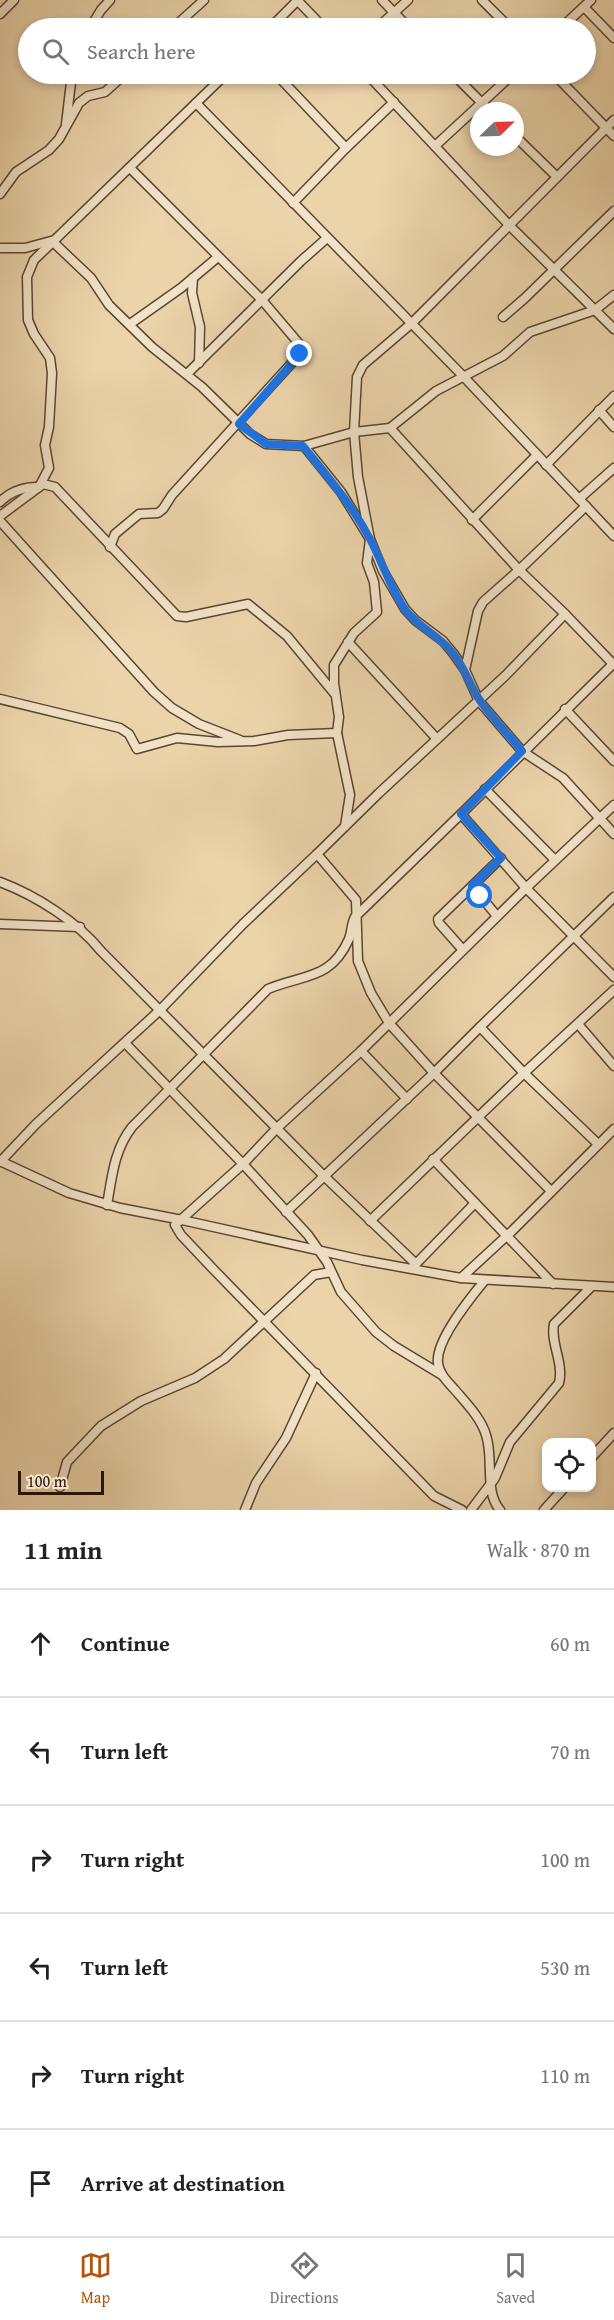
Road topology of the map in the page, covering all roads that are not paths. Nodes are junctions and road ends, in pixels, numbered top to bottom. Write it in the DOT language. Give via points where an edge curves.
graph roads {
  1 [pos="15,0"];
  2 [pos="110,0"];
  3 [pos="204,0"];
  4 [pos="298,0"];
  5 [pos="382,0"];
  6 [pos="408,0"];
  7 [pos="482,0"];
  8 [pos="591,0"];
  9 [pos="584,7"];
  10 [pos="395,13"];
  11 [pos="0,14"];
  12 [pos="96,18"];
  13 [pos="184,18"];
  14 [pos="280,18"];
  15 [pos="315,18"];
  16 [pos="389,18"];
  17 [pos="400,18"];
  18 [pos="500,18"];
  19 [pos="572,18"];
  20 [pos="595,18"];
  21 [pos="596,19"];
  22 [pos="614,38"];
  23 [pos="71,84"];
  24 [pos="113,84"];
  25 [pos="216,84"];
  26 [pos="285,84"];
  27 [pos="377,84"];
  28 [pos="463,84"];
  29 [pos="502,84"];
  30 [pos="564,84"];
  31 [pos="394,102"];
  32 [pos="481,102"];
  33 [pos="483,102"];
  34 [pos="196,103"];
  35 [pos="470,114"];
  36 [pos="614,120"];
  37 [pos="606,127"];
  38 [pos="66,129"];
  39 [pos="614,136"];
  40 [pos="524,145"];
  41 [pos="435,146"];
  42 [pos="346,148"];
  43 [pos="130,168"];
  44 [pos="557,177"];
  45 [pos="0,194"];
  46 [pos="293,203"];
  47 [pos="614,211"];
  48 [pos="510,226"];
  49 [pos="327,238"];
  50 [pos="52,241"];
  51 [pos="0,248"];
  52 [pos="218,257"];
  53 [pos="554,270"];
  54 [pos="193,278"];
  55 [pos="614,295"];
  56 [pos="262,300"];
  57 [pos="595,310"];
  58 [pos="503,317"];
  59 [pos="412,323"];
  60 [pos="130,324"];
  61 [pos="614,329"];
  62 [pos="199,363"];
  63 [pos="188,374"];
  64 [pos="463,376"];
  65 [pos="614,396"];
  66 [pos="599,410"];
  67 [pos="239,424"];
  68 [pos="614,427"];
  69 [pos="390,428"];
  70 [pos="354,432"];
  71 [pos="303,446"];
  72 [pos="537,455"];
  73 [pos="546,465"];
  74 [pos="614,468"];
  75 [pos="39,487"];
  76 [pos="0,502"];
  77 [pos="583,503"];
  78 [pos="0,516"];
  79 [pos="472,520"];
  80 [pos="0,521"];
  81 [pos="614,536"];
  82 [pos="370,539"];
  83 [pos="110,547"];
  84 [pos="519,570"];
  85 [pos="565,614"];
  86 [pos="348,642"];
  87 [pos="614,664"];
  88 [pos="465,670"];
  89 [pos="335,694"];
  90 [pos="0,699"];
  91 [pos="479,700"];
  92 [pos="565,709"];
  93 [pos="337,733"];
  94 [pos="437,739"];
  95 [pos="244,742"];
  96 [pos="522,751"];
  97 [pos="614,761"];
  98 [pos="485,789"];
  99 [pos="614,805"];
  100 [pos="461,814"];
  101 [pos="600,818"];
  102 [pos="344,826"];
  103 [pos="614,834"];
  104 [pos="317,854"];
  105 [pos="501,858"];
  106 [pos="555,860"];
  107 [pos="0,882"];
  108 [pos="472,886"];
  109 [pos="526,888"];
  110 [pos="614,897"];
  111 [pos="355,916"];
  112 [pos="497,916"];
  113 [pos="0,924"];
  114 [pos="80,927"];
  115 [pos="574,936"];
  116 [pos="463,950"];
  117 [pos="614,977"];
  118 [pos="614,990"];
  119 [pos="160,1010"];
  120 [pos="389,1023"];
  121 [pos="578,1024"];
  122 [pos="480,1027"];
  123 [pos="125,1043"];
  124 [pos="361,1051"];
  125 [pos="204,1053"];
  126 [pos="614,1066"];
  127 [pos="524,1073"];
  128 [pos="434,1074"];
  129 [pos="170,1088"];
  130 [pos="407,1099"];
  131 [pos="478,1116"];
  132 [pos="277,1128"];
  133 [pos="614,1129"];
  134 [pos="598,1144"];
  135 [pos="434,1160"];
  136 [pos="0,1162"];
  137 [pos="243,1164"];
  138 [pos="324,1176"];
  139 [pos="551,1191"];
  140 [pos="475,1203"];
  141 [pos="107,1205"];
  142 [pos="286,1212"];
  143 [pos="182,1220"];
  144 [pos="370,1221"];
  145 [pos="506,1236"];
  146 [pos="319,1250"];
  147 [pos="414,1266"];
  148 [pos="331,1272"];
  149 [pos="460,1278"];
  150 [pos="485,1280"];
  151 [pos="553,1284"];
  152 [pos="592,1286"];
  153 [pos="614,1287"];
  154 [pos="266,1321"];
  155 [pos="316,1374"];
  156 [pos="442,1374"];
  157 [pos="614,1432"];
  158 [pos="596,1452"];
  159 [pos="490,1485"];
  160 [pos="60,1487"];
  161 [pos="560,1492"];
  162 [pos="498,1509"];
  163 [pos="245,1510"];
  164 [pos="462,1510"];
  165 [pos="471,1510"];
  166 [pos="544,1510"];
  1 -- 11 [label="street"];
  2 -- 12 [label="street"];
  3 -- 13 [label="street"];
  4 -- 14 [label="street"];
  4 -- 15 [label="street"];
  5 -- 10 [label="street"];
  6 -- 10 [label="street"];
  7 -- 18 [label="street"];
  8 -- 9 [label="street"];
  9 -- 19 [label="street"];
  9 -- 20 [label="street"];
  10 -- 16 [label="street"];
  10 -- 17 [label="street"];
  21 -- 22 [label="street"];
  23 -- 38 [label="street"];
  24 -- 38 [label="street" via="79,104"];
  25 -- 34 [label="street"];
  26 -- 42 [label="street"];
  27 -- 31 [label="street"];
  28 -- 32 [label="street"];
  29 -- 33 [label="street"];
  30 -- 37 [label="street"];
  31 -- 41 [label="street"];
  31 -- 42 [label="street"];
  34 -- 43 [label="street"];
  34 -- 46 [label="street"];
  35 -- 41 [label="street"];
  36 -- 37 [label="street"];
  37 -- 39 [label="street"];
  37 -- 44 [label="street"];
  38 -- 45 [label="street" via="49,150 16,172"];
  40 -- 44 [label="street"];
  41 -- 48 [label="street"];
  42 -- 46 [label="street"];
  43 -- 50 [label="street"];
  43 -- 52 [label="street"];
  44 -- 48 [label="street"];
  46 -- 49 [label="street"];
  47 -- 53 [label="street"];
  48 -- 53 [label="street"];
  48 -- 59 [label="street"];
  49 -- 56 [label="street"];
  49 -- 59 [label="street"];
  50 -- 51 [label="street" via="25,248"];
  50 -- 60 [label="street" via="91,278 109,305"];
  50 -- 75 [label="street" via="34,260 27,277 28,320 50,358 52,373 45,445 49,468"];
  52 -- 54 [label="street"];
  52 -- 56 [label="street"];
  53 -- 57 [label="street"];
  53 -- 58 [label="street"];
  54 -- 60 [label="street"];
  54 -- 62 [label="street" via="192,293 200,327"];
  55 -- 57 [label="street"];
  56 -- 62 [label="street"];
  56 -- 67 [label="street" via="301,346 300,354"];
  57 -- 61 [label="street"];
  57 -- 64 [label="street" via="530,332 503,356"];
  59 -- 64 [label="street"];
  59 -- 70 [label="street" via="363,364 357,377"];
  60 -- 63 [label="street" via="152,347"];
  62 -- 63 [label="street"];
  63 -- 67 [label="street"];
  64 -- 69 [label="street" via="436,391"];
  64 -- 72 [label="street"];
  65 -- 66 [label="street"];
  66 -- 68 [label="street"];
  66 -- 73 [label="street"];
  67 -- 71 [label="street" via="266,444"];
  67 -- 83 [label="street" via="158,513 139,514 115,534"];
  69 -- 70 [label="street"];
  69 -- 79 [label="street"];
  70 -- 71 [label="street"];
  70 -- 82 [label="street"];
  71 -- 82 [label="street" via="341,492"];
  72 -- 73 [label="street"];
  72 -- 79 [label="street"];
  73 -- 77 [label="street"];
  74 -- 77 [label="street"];
  75 -- 76 [label="street" via="26,487"];
  75 -- 78 [label="street"];
  75 -- 83 [label="street" via="55,487"];
  77 -- 81 [label="street"];
  77 -- 84 [label="street"];
  79 -- 84 [label="street"];
  80 -- 95 [label="street" via="154,692 199,724"];
  82 -- 86 [label="street" via="367,563 374,582 377,612"];
  82 -- 88 [label="street" via="405,609 442,641"];
  83 -- 89 [label="street" via="177,616 244,604 252,606 287,636"];
  84 -- 85 [label="street"];
  84 -- 88 [label="street" via="478,611"];
  85 -- 87 [label="street"];
  85 -- 91 [label="street"];
  86 -- 89 [label="street" via="334,664"];
  86 -- 94 [label="street"];
  87 -- 92 [label="street"];
  88 -- 91 [label="street"];
  89 -- 93 [label="street"];
  90 -- 95 [label="street" via="120,728 129,734 137,749 177,738"];
  91 -- 94 [label="street"];
  91 -- 96 [label="street"];
  92 -- 96 [label="street"];
  92 -- 97 [label="street"];
  93 -- 95 [label="street"];
  93 -- 102 [label="street" via="350,795"];
  94 -- 102 [label="street"];
  96 -- 98 [label="street"];
  96 -- 101 [label="street" via="564,778"];
  98 -- 100 [label="street"];
  98 -- 106 [label="street"];
  99 -- 101 [label="street"];
  100 -- 105 [label="street"];
  100 -- 111 [label="street"];
  101 -- 103 [label="street"];
  101 -- 106 [label="street"];
  102 -- 104 [label="street"];
  104 -- 111 [label="street" via="356,900"];
  104 -- 119 [label="street"];
  105 -- 108 [label="street"];
  105 -- 109 [label="street"];
  106 -- 109 [label="street"];
  107 -- 114 [label="street"];
  108 -- 112 [label="street"];
  108 -- 116 [label="street" via="438,919"];
  109 -- 112 [label="street"];
  109 -- 115 [label="street"];
  110 -- 115 [label="street"];
  111 -- 120 [label="street" via="360,971"];
  111 -- 125 [label="street" via="350,938 329,968 315,976 268,989"];
  112 -- 116 [label="street"];
  113 -- 114 [label="street"];
  114 -- 119 [label="street"];
  115 -- 117 [label="street"];
  115 -- 122 [label="street"];
  116 -- 120 [label="street"];
  118 -- 121 [label="street"];
  119 -- 123 [label="street"];
  119 -- 125 [label="street"];
  120 -- 124 [label="street"];
  120 -- 128 [label="street"];
  121 -- 126 [label="street"];
  121 -- 127 [label="street"];
  122 -- 127 [label="street"];
  122 -- 128 [label="street"];
  123 -- 129 [label="street"];
  123 -- 136 [label="street"];
  124 -- 130 [label="street"];
  124 -- 132 [label="street"];
  125 -- 129 [label="street"];
  125 -- 132 [label="street"];
  127 -- 131 [label="street"];
  127 -- 134 [label="street"];
  128 -- 130 [label="street"];
  128 -- 131 [label="street"];
  129 -- 137 [label="street"];
  129 -- 141 [label="street" via="122,1139"];
  130 -- 138 [label="street"];
  131 -- 135 [label="street"];
  131 -- 139 [label="street"];
  132 -- 137 [label="street"];
  132 -- 138 [label="street"];
  133 -- 134 [label="street"];
  134 -- 139 [label="street"];
  135 -- 140 [label="street"];
  135 -- 144 [label="street"];
  136 -- 141 [label="street" via="69,1193"];
  137 -- 142 [label="street"];
  137 -- 143 [label="street"];
  138 -- 142 [label="street"];
  138 -- 144 [label="street"];
  139 -- 145 [label="street"];
  140 -- 145 [label="street"];
  140 -- 147 [label="street"];
  141 -- 143 [label="street"];
  142 -- 146 [label="street"];
  143 -- 146 [label="street"];
  143 -- 154 [label="street" via="175,1225 181,1235"];
  144 -- 147 [label="street"];
  145 -- 149 [label="street"];
  145 -- 151 [label="street"];
  146 -- 147 [label="street"];
  146 -- 148 [label="street"];
  147 -- 149 [label="street"];
  148 -- 154 [label="street" via="314,1275"];
  148 -- 156 [label="street" via="341,1292 386,1341"];
  149 -- 150 [label="street"];
  150 -- 151 [label="street"];
  150 -- 156 [label="street" via="459,1312 439,1352"];
  151 -- 152 [label="street"];
  152 -- 153 [label="street"];
  152 -- 159 [label="street" via="554,1324 559,1383 510,1442"];
  154 -- 155 [label="street"];
  154 -- 160 [label="street" via="224,1359 195,1378 141,1401 101,1426 67,1462"];
  155 -- 163 [label="street" via="286,1438 256,1483"];
  155 -- 164 [label="street" via="434,1496"];
  156 -- 159 [label="street" via="486,1432"];
  157 -- 158 [label="street"];
  159 -- 162 [label="street"];
  159 -- 165 [label="street"];
  161 -- 166 [label="street"];
}
